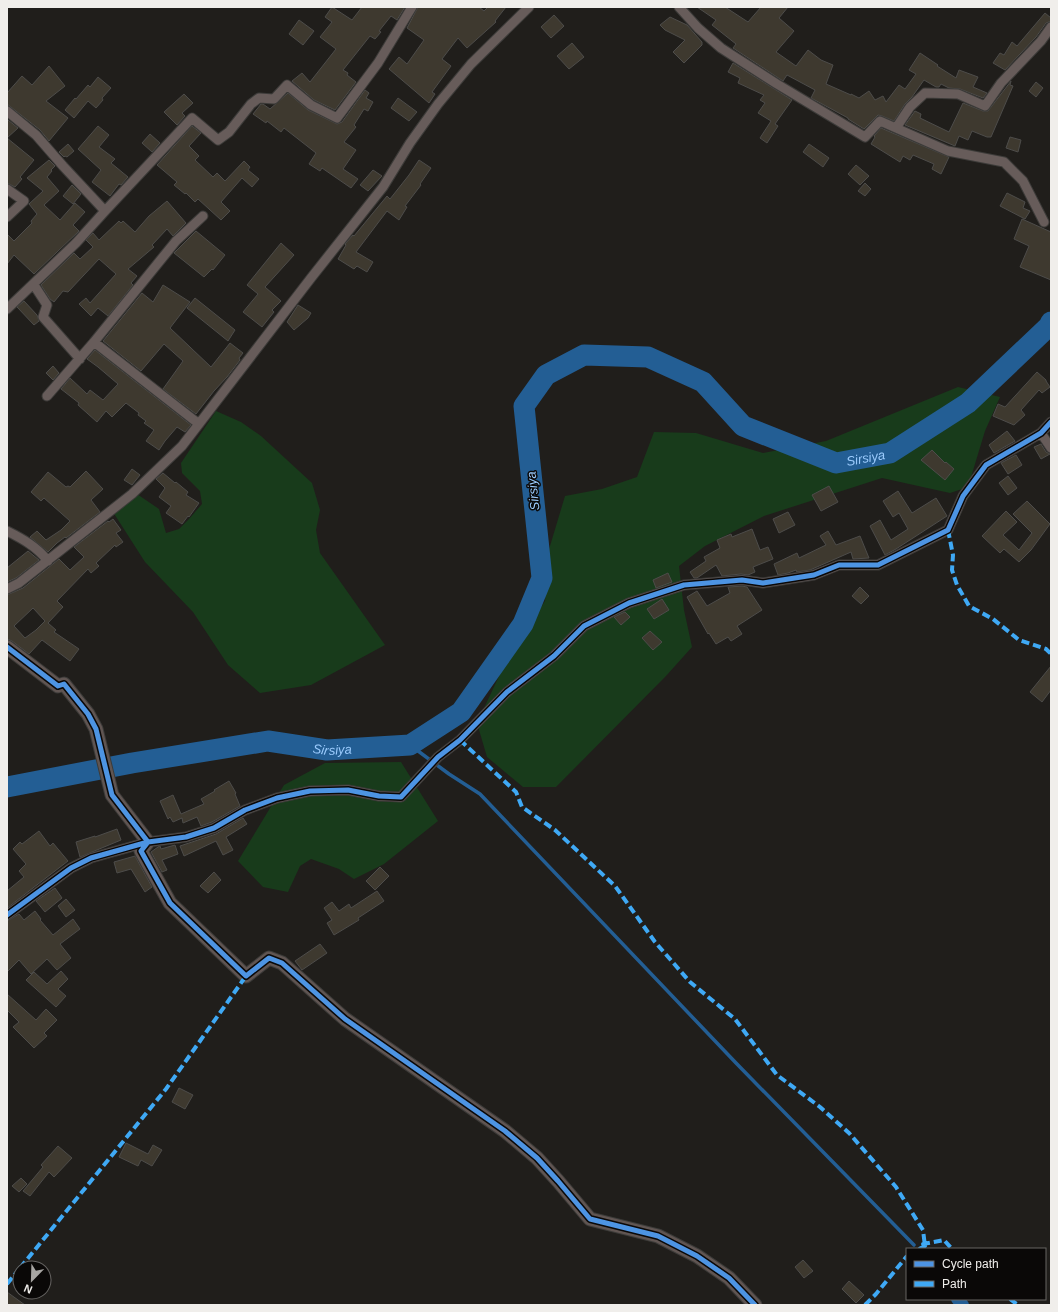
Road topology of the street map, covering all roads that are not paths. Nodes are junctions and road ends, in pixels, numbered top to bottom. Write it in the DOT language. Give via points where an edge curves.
graph roads {
  1 [pos="412,7"];
  2 [pos="528,7"];
  3 [pos="679,7"];
  4 [pos="1051,27"];
  5 [pos="7,110"];
  6 [pos="896,128"];
  7 [pos="7,190"];
  8 [pos="105,211"];
  9 [pos="203,216"];
  10 [pos="7,217"];
  11 [pos="1044,222"];
  12 [pos="34,285"];
  13 [pos="7,309"];
  14 [pos="94,342"];
  15 [pos="80,358"];
  16 [pos="47,396"];
  17 [pos="1051,422"];
  18 [pos="198,424"];
  19 [pos="1041,433"];
  20 [pos="1051,448"];
  21 [pos="7,531"];
  22 [pos="48,561"];
  23 [pos="7,589"];
  24 [pos="7,647"];
  25 [pos="148,842"];
  26 [pos="7,915"];
  27 [pos="755,1305"];
  1 -- 8 [label="street" via="378,63 337,118 311,105 287,86 274,99 260,98 251,104 229,132 218,140 192,118"];
  2 -- 18 [label="street" via="471,64 438,104 410,142 383,187"];
  3 -- 6 [label="street" via="721,48 865,136 880,121"];
  4 -- 6 [label="street" via="1042,41 1001,83 985,106 958,94 925,93"];
  5 -- 8 [label="street" via="36,135"];
  6 -- 11 [label="street" via="948,151 1004,162 1023,181"];
  7 -- 10 [label="street" via="24,201"];
  8 -- 12 [label="street"];
  9 -- 14 [label="street" via="176,241"];
  12 -- 13 [label="street"];
  12 -- 15 [label="street" via="47,305 42,317"];
  14 -- 15 [label="street"];
  14 -- 18 [label="street"];
  15 -- 16 [label="street"];
  17 -- 19 [label="street"];
  18 -- 22 [label="street" via="182,446 132,494"];
  19 -- 20 [label="street"];
  19 -- 25 [label="street" via="986,465 963,496 948,530 878,566 839,566 814,575 763,583 742,580 684,585 629,603 584,626 554,656 507,692 401,796 379,796 348,790 310,791 277,798 245,810 214,828 186,836"];
  21 -- 22 [label="street" via="33,546"];
  22 -- 23 [label="street"];
  24 -- 25 [label="street" via="58,686 64,684 88,714 96,729 112,795"];
  25 -- 26 [label="street" via="91,858 71,868"];
  25 -- 27 [label="street" via="141,851 170,903 246,976 269,958 282,964 345,1019 505,1131 537,1158 590,1219 658,1236 697,1256 729,1278"];
}
